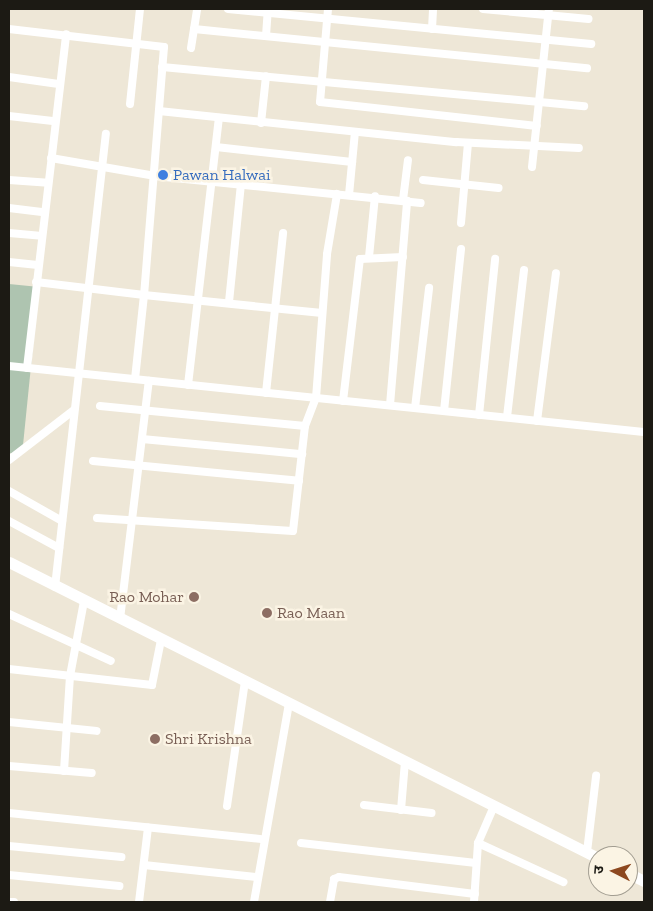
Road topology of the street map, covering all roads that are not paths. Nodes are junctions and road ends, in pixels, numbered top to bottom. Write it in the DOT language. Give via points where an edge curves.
graph roads {
  1 [pos="140,9"];
  2 [pos="197,9"];
  3 [pos="228,9"];
  4 [pos="328,9"];
  5 [pos="432,9"];
  6 [pos="484,9"];
  7 [pos="268,10"];
  8 [pos="549,12"];
  9 [pos="589,19"];
  10 [pos="327,20"];
  11 [pos="9,29"];
  12 [pos="194,29"];
  13 [pos="432,29"];
  14 [pos="66,34"];
  15 [pos="266,36"];
  16 [pos="545,39"];
  17 [pos="323,41"];
  18 [pos="136,42"];
  19 [pos="590,44"];
  20 [pos="191,48"];
  21 [pos="542,64"];
  22 [pos="162,67"];
  23 [pos="587,68"];
  24 [pos="266,76"];
  25 [pos="9,77"];
  26 [pos="320,80"];
  27 [pos="59,84"];
  28 [pos="539,102"];
  29 [pos="130,104"];
  30 [pos="584,106"];
  31 [pos="158,111"];
  32 [pos="9,116"];
  33 [pos="219,118"];
  34 [pos="53,121"];
  35 [pos="261,123"];
  36 [pos="537,126"];
  37 [pos="355,132"];
  38 [pos="106,134"];
  39 [pos="468,143"];
  40 [pos="535,146"];
  41 [pos="216,147"];
  42 [pos="579,148"];
  43 [pos="51,158"];
  44 [pos="408,160"];
  45 [pos="352,162"];
  46 [pos="102,166"];
  47 [pos="532,167"];
  48 [pos="154,176"];
  49 [pos="9,180"];
  50 [pos="423,180"];
  51 [pos="211,182"];
  52 [pos="48,183"];
  53 [pos="240,184"];
  54 [pos="466,184"];
  55 [pos="499,188"];
  56 [pos="338,194"];
  57 [pos="349,195"];
  58 [pos="376,196"];
  59 [pos="405,201"];
  60 [pos="421,203"];
  61 [pos="9,208"];
  62 [pos="44,212"];
  63 [pos="461,223"];
  64 [pos="9,233"];
  65 [pos="283,233"];
  66 [pos="42,236"];
  67 [pos="461,249"];
  68 [pos="369,257"];
  69 [pos="403,257"];
  70 [pos="495,258"];
  71 [pos="9,262"];
  72 [pos="38,265"];
  73 [pos="524,270"];
  74 [pos="556,273"];
  75 [pos="36,282"];
  76 [pos="88,287"];
  77 [pos="429,288"];
  78 [pos="144,295"];
  79 [pos="198,299"];
  80 [pos="229,302"];
  81 [pos="276,307"];
  82 [pos="322,313"];
  83 [pos="9,366"];
  84 [pos="27,368"];
  85 [pos="78,373"];
  86 [pos="135,379"];
  87 [pos="149,380"];
  88 [pos="188,385"];
  89 [pos="266,393"];
  90 [pos="316,398"];
  91 [pos="343,401"];
  92 [pos="100,406"];
  93 [pos="390,406"];
  94 [pos="415,408"];
  95 [pos="74,410"];
  96 [pos="145,410"];
  97 [pos="444,411"];
  98 [pos="479,415"];
  99 [pos="507,418"];
  100 [pos="537,420"];
  101 [pos="305,426"];
  102 [pos="644,432"];
  103 [pos="142,439"];
  104 [pos="302,454"];
  105 [pos="9,460"];
  106 [pos="93,461"];
  107 [pos="138,466"];
  108 [pos="299,481"];
  109 [pos="9,491"];
  110 [pos="97,518"];
  111 [pos="9,521"];
  112 [pos="62,521"];
  113 [pos="132,522"];
  114 [pos="60,548"];
  115 [pos="9,562"];
  116 [pos="55,587"];
  117 [pos="84,601"];
  118 [pos="9,614"];
  119 [pos="120,619"];
  120 [pos="161,640"];
  121 [pos="75,644"];
  122 [pos="111,661"];
  123 [pos="9,669"];
  124 [pos="70,676"];
  125 [pos="245,681"];
  126 [pos="289,704"];
  127 [pos="9,722"];
  128 [pos="67,728"];
  129 [pos="96,731"];
  130 [pos="405,761"];
  131 [pos="9,766"];
  132 [pos="64,771"];
  133 [pos="92,773"];
  134 [pos="596,776"];
  135 [pos="364,805"];
  136 [pos="227,806"];
  137 [pos="494,806"];
  138 [pos="401,810"];
  139 [pos="432,813"];
  140 [pos="9,814"];
  141 [pos="148,828"];
  142 [pos="262,840"];
  143 [pos="301,843"];
  144 [pos="478,843"];
  145 [pos="9,846"];
  146 [pos="587,852"];
  147 [pos="121,857"];
  148 [pos="476,863"];
  149 [pos="144,866"];
  150 [pos="9,875"];
  151 [pos="257,877"];
  152 [pos="563,882"];
  153 [pos="119,886"];
  154 [pos="475,894"];
  155 [pos="9,902"];
  156 [pos="14,902"];
  157 [pos="139,902"];
  158 [pos="254,902"];
  159 [pos="330,902"];
  160 [pos="474,902"];
  1 -- 18 [label="street"];
  2 -- 12 [label="street"];
  3 -- 7 [label="street"];
  4 -- 10 [label="street"];
  5 -- 13 [label="street"];
  6 -- 8 [label="street"];
  7 -- 10 [label="street"];
  7 -- 15 [label="street"];
  8 -- 9 [label="street"];
  8 -- 16 [label="street"];
  10 -- 13 [label="street"];
  10 -- 17 [label="street"];
  11 -- 14 [label="street"];
  12 -- 15 [label="street"];
  12 -- 20 [label="street"];
  13 -- 16 [label="street"];
  14 -- 18 [label="street"];
  14 -- 27 [label="street"];
  15 -- 17 [label="street"];
  16 -- 19 [label="street"];
  16 -- 21 [label="street"];
  17 -- 21 [label="street"];
  17 -- 26 [label="street"];
  18 -- 22 [label="street" via="164,47"];
  18 -- 29 [label="street"];
  21 -- 23 [label="street"];
  21 -- 28 [label="street"];
  22 -- 24 [label="street"];
  22 -- 31 [label="street"];
  24 -- 26 [label="street"];
  24 -- 35 [label="street"];
  25 -- 27 [label="street"];
  26 -- 28 [label="street"];
  26 -- 36 [label="street" via="321,103"];
  27 -- 34 [label="street"];
  28 -- 30 [label="street"];
  28 -- 36 [label="street"];
  31 -- 33 [label="street"];
  31 -- 48 [label="street"];
  32 -- 34 [label="street"];
  33 -- 35 [label="street"];
  33 -- 41 [label="street"];
  34 -- 43 [label="street"];
  35 -- 37 [label="street"];
  36 -- 40 [label="street"];
  37 -- 39 [label="street"];
  37 -- 45 [label="street"];
  38 -- 46 [label="street"];
  39 -- 40 [label="street"];
  39 -- 54 [label="street"];
  40 -- 42 [label="street"];
  40 -- 47 [label="street"];
  41 -- 45 [label="street"];
  41 -- 51 [label="street"];
  43 -- 46 [label="street"];
  43 -- 52 [label="street"];
  44 -- 59 [label="street"];
  45 -- 57 [label="street"];
  46 -- 48 [label="street"];
  46 -- 76 [label="street"];
  48 -- 51 [label="street"];
  48 -- 78 [label="street"];
  49 -- 52 [label="street"];
  50 -- 54 [label="street"];
  51 -- 53 [label="street"];
  51 -- 79 [label="street"];
  52 -- 62 [label="street"];
  53 -- 56 [label="street"];
  53 -- 80 [label="street"];
  54 -- 55 [label="street"];
  54 -- 63 [label="street"];
  56 -- 57 [label="street"];
  56 -- 82 [label="street"];
  57 -- 58 [label="street"];
  58 -- 59 [label="street"];
  58 -- 68 [label="street"];
  59 -- 60 [label="street"];
  59 -- 69 [label="street"];
  61 -- 62 [label="street"];
  62 -- 66 [label="street"];
  64 -- 66 [label="street"];
  65 -- 81 [label="street"];
  66 -- 72 [label="street"];
  67 -- 97 [label="street"];
  68 -- 69 [label="street"];
  68 -- 91 [label="street" via="359,262"];
  69 -- 93 [label="street"];
  70 -- 98 [label="street"];
  71 -- 72 [label="street"];
  72 -- 75 [label="street"];
  73 -- 99 [label="street"];
  74 -- 100 [label="street"];
  75 -- 76 [label="street"];
  75 -- 84 [label="street"];
  76 -- 78 [label="street"];
  76 -- 85 [label="street"];
  77 -- 94 [label="street"];
  78 -- 79 [label="street"];
  78 -- 86 [label="street"];
  79 -- 80 [label="street"];
  79 -- 88 [label="street"];
  80 -- 81 [label="street"];
  81 -- 82 [label="street"];
  81 -- 89 [label="street"];
  82 -- 90 [label="street"];
  83 -- 84 [label="street"];
  84 -- 85 [label="street"];
  85 -- 86 [label="street"];
  85 -- 95 [label="street"];
  86 -- 87 [label="street"];
  87 -- 88 [label="street"];
  87 -- 96 [label="street"];
  88 -- 89 [label="street"];
  89 -- 90 [label="street"];
  90 -- 91 [label="street"];
  90 -- 101 [label="street"];
  91 -- 93 [label="street"];
  92 -- 96 [label="street"];
  93 -- 94 [label="street"];
  94 -- 97 [label="street"];
  95 -- 105 [label="street"];
  95 -- 112 [label="street"];
  96 -- 101 [label="street"];
  96 -- 103 [label="street"];
  97 -- 98 [label="street"];
  98 -- 99 [label="street"];
  99 -- 100 [label="street"];
  100 -- 102 [label="street"];
  101 -- 104 [label="street"];
  103 -- 104 [label="street"];
  103 -- 107 [label="street"];
  104 -- 108 [label="street"];
  106 -- 107 [label="street"];
  107 -- 108 [label="street"];
  107 -- 113 [label="street"];
  108 -- 113 [label="street" via="293,531"];
  109 -- 112 [label="street"];
  110 -- 113 [label="street"];
  111 -- 114 [label="street"];
  112 -- 114 [label="street"];
  113 -- 119 [label="street"];
  114 -- 116 [label="street"];
  115 -- 116 [label="street"];
  116 -- 117 [label="street"];
  117 -- 119 [label="street"];
  117 -- 121 [label="street"];
  118 -- 121 [label="street"];
  119 -- 120 [label="street"];
  120 -- 124 [label="street" via="152,685"];
  120 -- 125 [label="street"];
  121 -- 122 [label="street"];
  121 -- 124 [label="street"];
  123 -- 124 [label="street"];
  124 -- 128 [label="street"];
  125 -- 126 [label="street"];
  125 -- 136 [label="street"];
  126 -- 130 [label="street"];
  126 -- 142 [label="street" via="268,829"];
  127 -- 128 [label="street"];
  128 -- 129 [label="street"];
  128 -- 132 [label="street"];
  130 -- 137 [label="street"];
  130 -- 138 [label="street"];
  131 -- 132 [label="street"];
  132 -- 133 [label="street"];
  134 -- 146 [label="street"];
  135 -- 138 [label="street"];
  137 -- 144 [label="street"];
  137 -- 146 [label="street"];
  138 -- 139 [label="street"];
  140 -- 141 [label="street"];
  141 -- 142 [label="street"];
  141 -- 149 [label="street"];
  142 -- 151 [label="street"];
  143 -- 148 [label="street"];
  144 -- 148 [label="street"];
  144 -- 152 [label="street"];
  145 -- 147 [label="street"];
  148 -- 154 [label="street"];
  149 -- 151 [label="street"];
  149 -- 157 [label="street"];
  150 -- 153 [label="street"];
  151 -- 158 [label="street"];
  154 -- 159 [label="street" via="339,877 334,879"];
  154 -- 160 [label="street"];
  155 -- 156 [label="street"];
}
